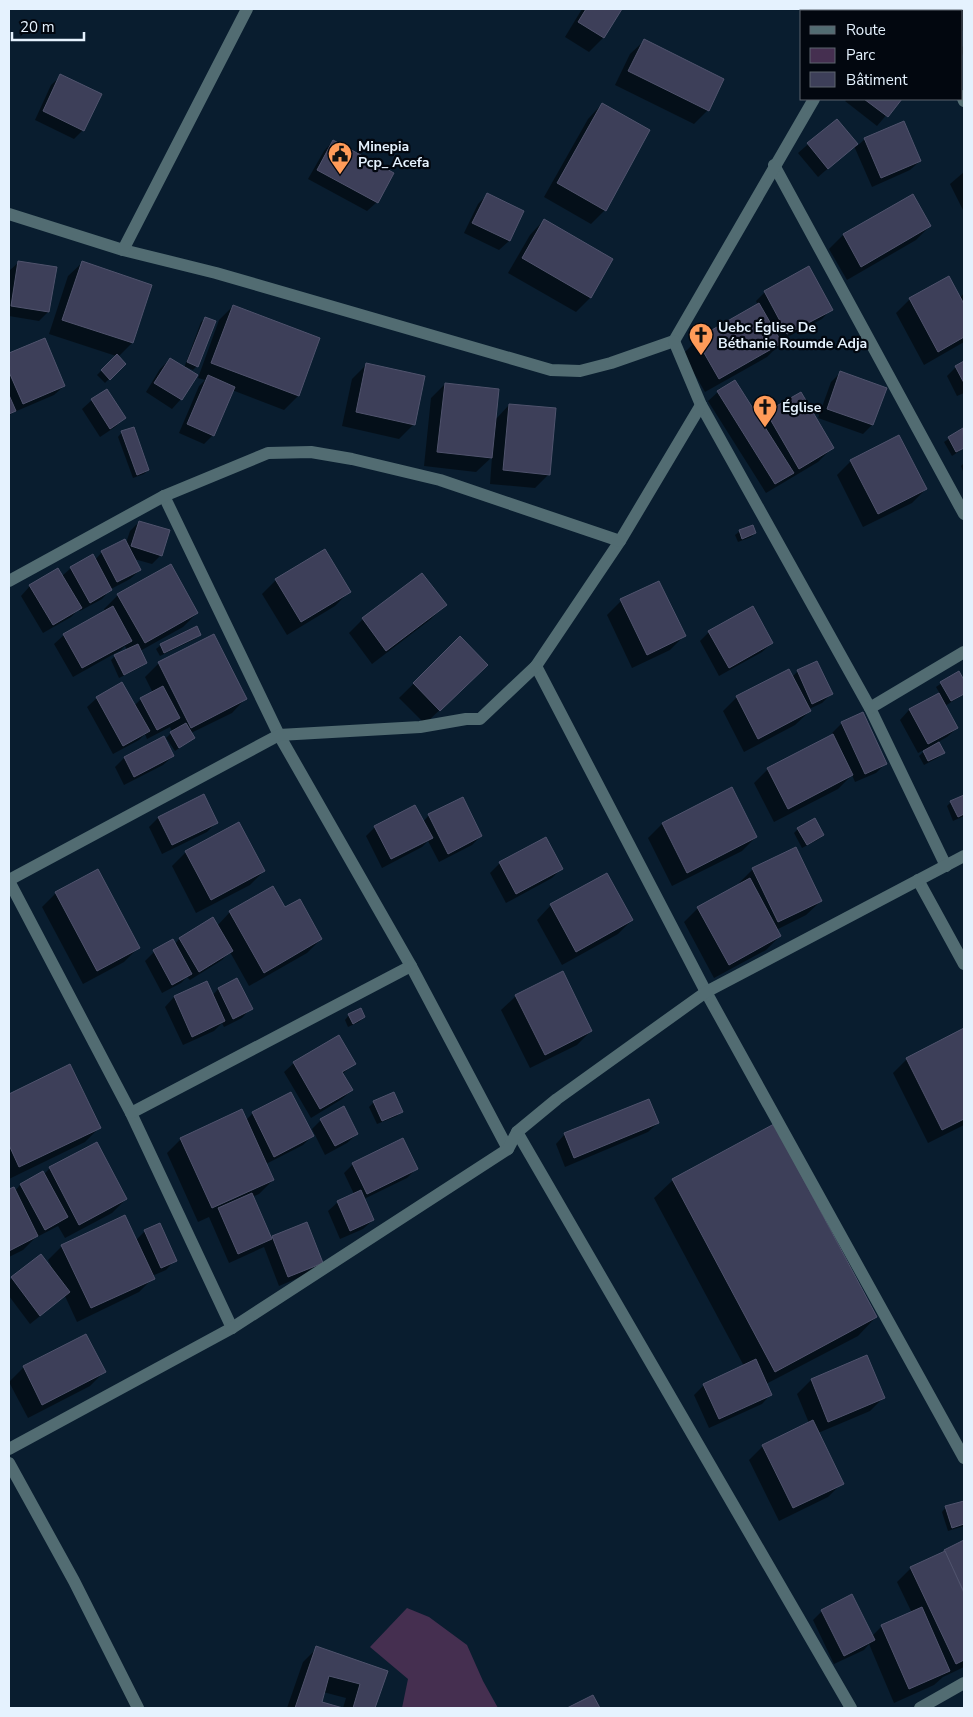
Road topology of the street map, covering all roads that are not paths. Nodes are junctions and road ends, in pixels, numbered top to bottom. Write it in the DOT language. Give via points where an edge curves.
graph roads {
  1 [pos="247,9"];
  2 [pos="862,9"];
  3 [pos="866,10"];
  4 [pos="813,100"];
  5 [pos="774,165"];
  6 [pos="9,214"];
  7 [pos="123,250"];
  8 [pos="674,341"];
  9 [pos="701,405"];
  10 [pos="164,496"];
  11 [pos="964,514"];
  12 [pos="620,541"];
  13 [pos="9,581"];
  14 [pos="964,652"];
  15 [pos="536,666"];
  16 [pos="870,708"];
  17 [pos="279,735"];
  18 [pos="964,856"];
  19 [pos="946,866"];
  20 [pos="9,880"];
  21 [pos="918,880"];
  22 [pos="964,964"];
  23 [pos="411,966"];
  24 [pos="706,992"];
  25 [pos="131,1113"];
  26 [pos="517,1132"];
  27 [pos="508,1149"];
  28 [pos="232,1328"];
  29 [pos="9,1449"];
  30 [pos="964,1458"];
  31 [pos="9,1463"];
  32 [pos="964,1683"];
  33 [pos="138,1708"];
  34 [pos="851,1708"];
  35 [pos="920,1708"];
  1 -- 7 [label="street"];
  2 -- 3 [label="street"];
  4 -- 5 [label="street"];
  5 -- 8 [label="street"];
  5 -- 11 [label="street"];
  6 -- 7 [label="street"];
  7 -- 8 [label="street" via="216,273 551,370 580,371"];
  8 -- 9 [label="street"];
  9 -- 12 [label="street"];
  9 -- 16 [label="street"];
  10 -- 12 [label="street" via="268,453 311,452 440,480"];
  10 -- 13 [label="street"];
  10 -- 17 [label="street"];
  12 -- 15 [label="street"];
  14 -- 16 [label="street"];
  15 -- 17 [label="street" via="480,719 420,728"];
  15 -- 24 [label="street"];
  16 -- 19 [label="street"];
  17 -- 20 [label="street"];
  17 -- 23 [label="street"];
  18 -- 19 [label="street"];
  19 -- 21 [label="street"];
  20 -- 25 [label="street"];
  21 -- 22 [label="street"];
  21 -- 24 [label="street"];
  23 -- 25 [label="street"];
  23 -- 27 [label="street"];
  24 -- 26 [label="street" via="557,1099"];
  24 -- 30 [label="street"];
  25 -- 28 [label="street"];
  26 -- 27 [label="street"];
  26 -- 34 [label="street"];
  27 -- 28 [label="street"];
  28 -- 29 [label="street"];
  31 -- 33 [label="street"];
  32 -- 35 [label="street"];
}
